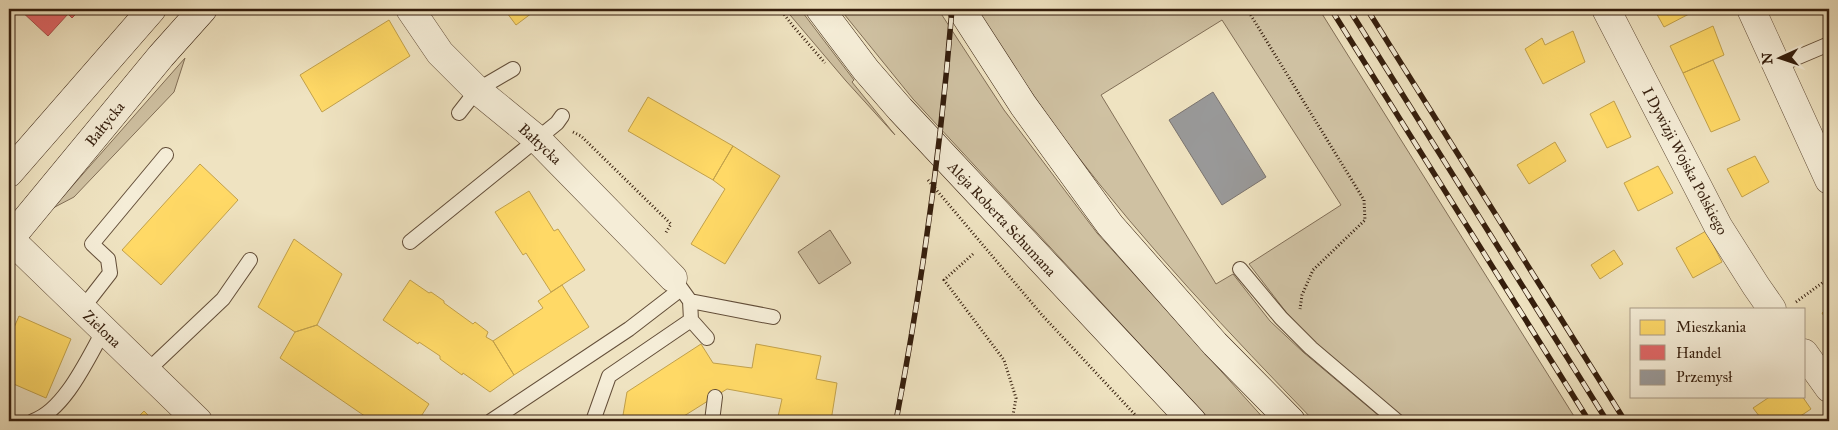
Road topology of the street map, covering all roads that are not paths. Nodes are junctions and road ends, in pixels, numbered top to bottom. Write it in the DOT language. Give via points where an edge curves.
graph roads {
  1 [pos="152,9"];
  2 [pos="203,9"];
  3 [pos="410,9"];
  4 [pos="820,9"];
  5 [pos="960,9"];
  6 [pos="1606,9"];
  7 [pos="1751,9"];
  8 [pos="1829,44"];
  9 [pos="1778,66"];
  10 [pos="513,69"];
  11 [pos="478,90"];
  12 [pos="459,112"];
  13 [pos="562,116"];
  14 [pos="537,139"];
  15 [pos="166,155"];
  16 [pos="9,173"];
  17 [pos="1829,180"];
  18 [pos="9,238"];
  19 [pos="410,242"];
  20 [pos="250,260"];
  21 [pos="1240,269"];
  22 [pos="677,284"];
  23 [pos="690,301"];
  24 [pos="1783,306"];
  25 [pos="82,309"];
  26 [pos="773,317"];
  27 [pos="691,320"];
  28 [pos="104,330"];
  29 [pos="707,338"];
  30 [pos="1806,356"];
  31 [pos="146,372"];
  32 [pos="1829,388"];
  33 [pos="715,397"];
  34 [pos="33,421"];
  35 [pos="198,421"];
  36 [pos="491,421"];
  37 [pos="593,421"];
  38 [pos="712,421"];
  39 [pos="1192,421"];
  40 [pos="1291,421"];
  41 [pos="1398,421"];
  1 -- 16 [label="main road"];
  2 -- 18 [label="main road, Bałtycka"];
  3 -- 11 [label="main road, Bałtycka" via="440,53"];
  4 -- 39 [label="main road, Aleja Roberta Schumana" via="900,109"];
  5 -- 40 [label="main road" via="1023,105 1110,225 1215,344"];
  6 -- 24 [label="main road, I Dywizji Wojska Polskiego" via="1718,226 1756,286"];
  7 -- 9 [label="main road"];
  8 -- 9 [label="lane"];
  9 -- 17 [label="main road"];
  10 -- 11 [label="lane"];
  11 -- 12 [label="lane"];
  11 -- 14 [label="main road, Bałtycka"];
  13 -- 14 [label="lane"];
  14 -- 19 [label="lane"];
  14 -- 22 [label="main road, Bałtycka"];
  15 -- 25 [label="lane" via="92,244 108,259 110,273"];
  18 -- 25 [label="main road, Zielona"];
  20 -- 31 [label="lane" via="223,299"];
  21 -- 41 [label="lane" via="1311,348"];
  22 -- 23 [label="lane"];
  22 -- 36 [label="lane" via="629,329"];
  23 -- 26 [label="lane"];
  23 -- 27 [label="lane"];
  25 -- 28 [label="main road, Zielona"];
  27 -- 29 [label="lane"];
  27 -- 37 [label="lane" via="609,376"];
  28 -- 31 [label="main road, Zielona"];
  28 -- 34 [label="lane" via="67,395 40,419"];
  30 -- 32 [label="main road"];
  31 -- 35 [label="main road, Zielona"];
  33 -- 38 [label="lane"];
}
